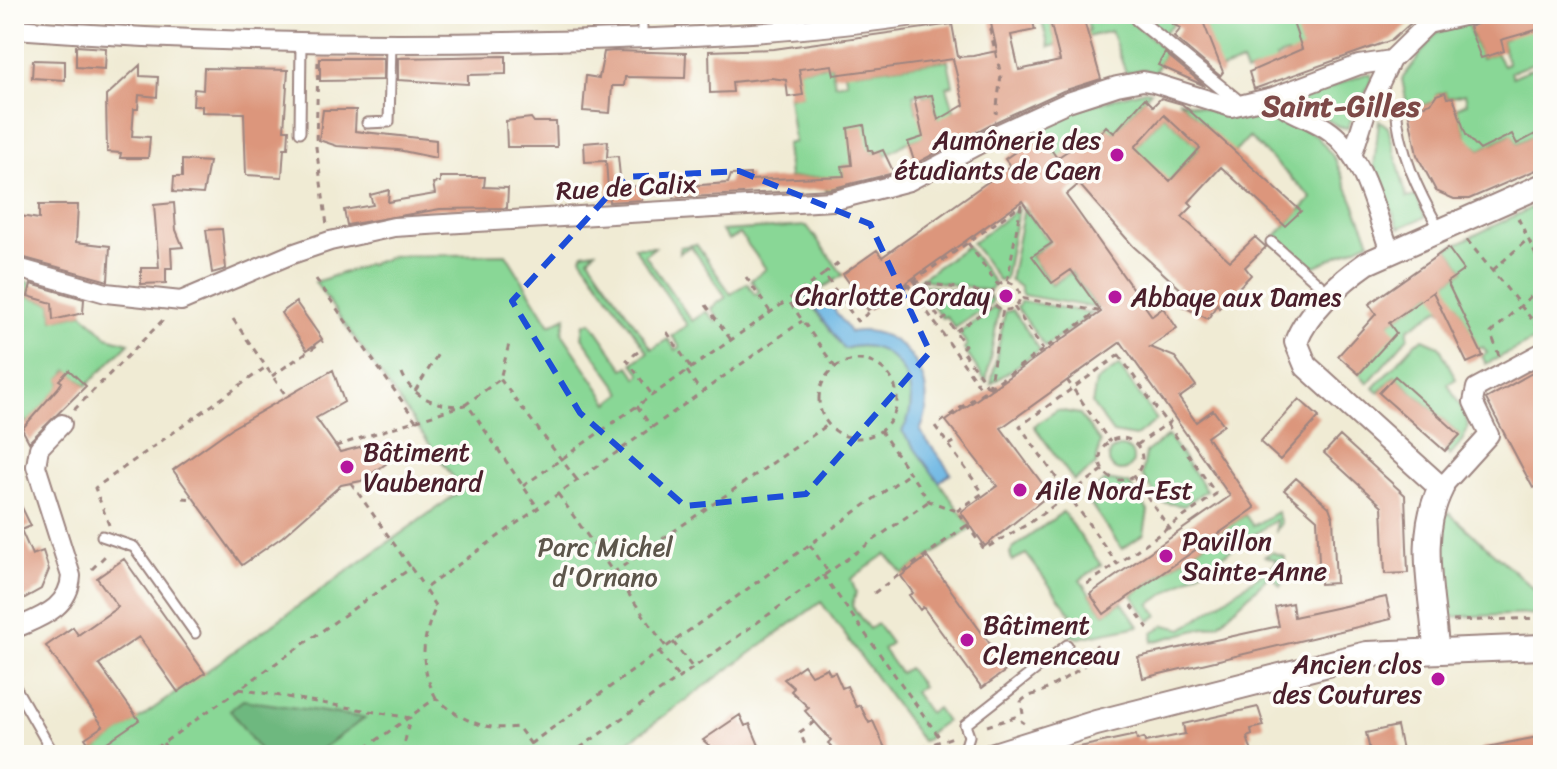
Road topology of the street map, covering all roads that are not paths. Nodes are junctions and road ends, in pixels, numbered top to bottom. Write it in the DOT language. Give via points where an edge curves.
graph roads {
  1 [pos="642,14"];
  2 [pos="927,14"];
  3 [pos="1135,14"];
  4 [pos="1472,14"];
  5 [pos="1435,19"];
  6 [pos="14,29"];
  7 [pos="642,39"];
  8 [pos="301,42"];
  9 [pos="391,44"];
  10 [pos="1391,60"];
  11 [pos="1224,95"];
  12 [pos="1273,97"];
  13 [pos="1396,106"];
  14 [pos="367,123"];
  15 [pos="300,132"];
  16 [pos="1353,153"];
  17 [pos="1543,185"];
  18 [pos="1440,230"];
  19 [pos="1271,242"];
  20 [pos="1390,251"];
  21 [pos="14,267"];
  22 [pos="1331,295"];
  23 [pos="181,301"];
  24 [pos="166,316"];
  25 [pos="1543,352"];
  26 [pos="62,424"];
  27 [pos="1441,488"];
  28 [pos="107,538"];
  29 [pos="14,629"];
  30 [pos="195,633"];
  31 [pos="1067,645"];
  32 [pos="1543,647"];
  33 [pos="1436,649"];
  34 [pos="14,685"];
  35 [pos="50,755"];
  36 [pos="963,755"];
  37 [pos="994,755"];
  1 -- 7 [label="lane"];
  2 -- 7 [label="street" via="790,33"];
  3 -- 11 [label="street"];
  4 -- 5 [label="street"];
  5 -- 10 [label="street"];
  6 -- 8 [label="street"];
  7 -- 9 [label="street"];
  8 -- 9 [label="street"];
  8 -- 15 [label="lane"];
  9 -- 14 [label="lane" via="389,122"];
  10 -- 12 [label="street" via="1356,59"];
  10 -- 16 [label="street"];
  11 -- 12 [label="street"];
  11 -- 23 [label="street, Rue de Calix" via="1143,81 1090,94 909,181 832,201 421,224 330,241"];
  12 -- 16 [label="street" via="1328,129"];
  13 -- 18 [label="lane" via="1412,174"];
  16 -- 20 [label="street"];
  17 -- 18 [label="street"];
  18 -- 20 [label="street"];
  19 -- 22 [label="lane"];
  20 -- 22 [label="street" via="1352,273"];
  21 -- 23 [label="street, Rue de Calix" via="106,293"];
  22 -- 27 [label="street" via="1296,342 1301,359"];
  23 -- 24 [label="street"];
  25 -- 27 [label="street" via="1476,388 1473,402 1489,435"];
  26 -- 29 [label="street" via="39,448 36,466 70,587 58,607"];
  27 -- 33 [label="main road" via="1428,513"];
  28 -- 30 [label="lane" via="134,547"];
  31 -- 36 [label="lane" via="965,725 969,736"];
  32 -- 33 [label="main road"];
  33 -- 37 [label="main road" via="1367,654 1304,668"];
  34 -- 35 [label="lane"];
}
